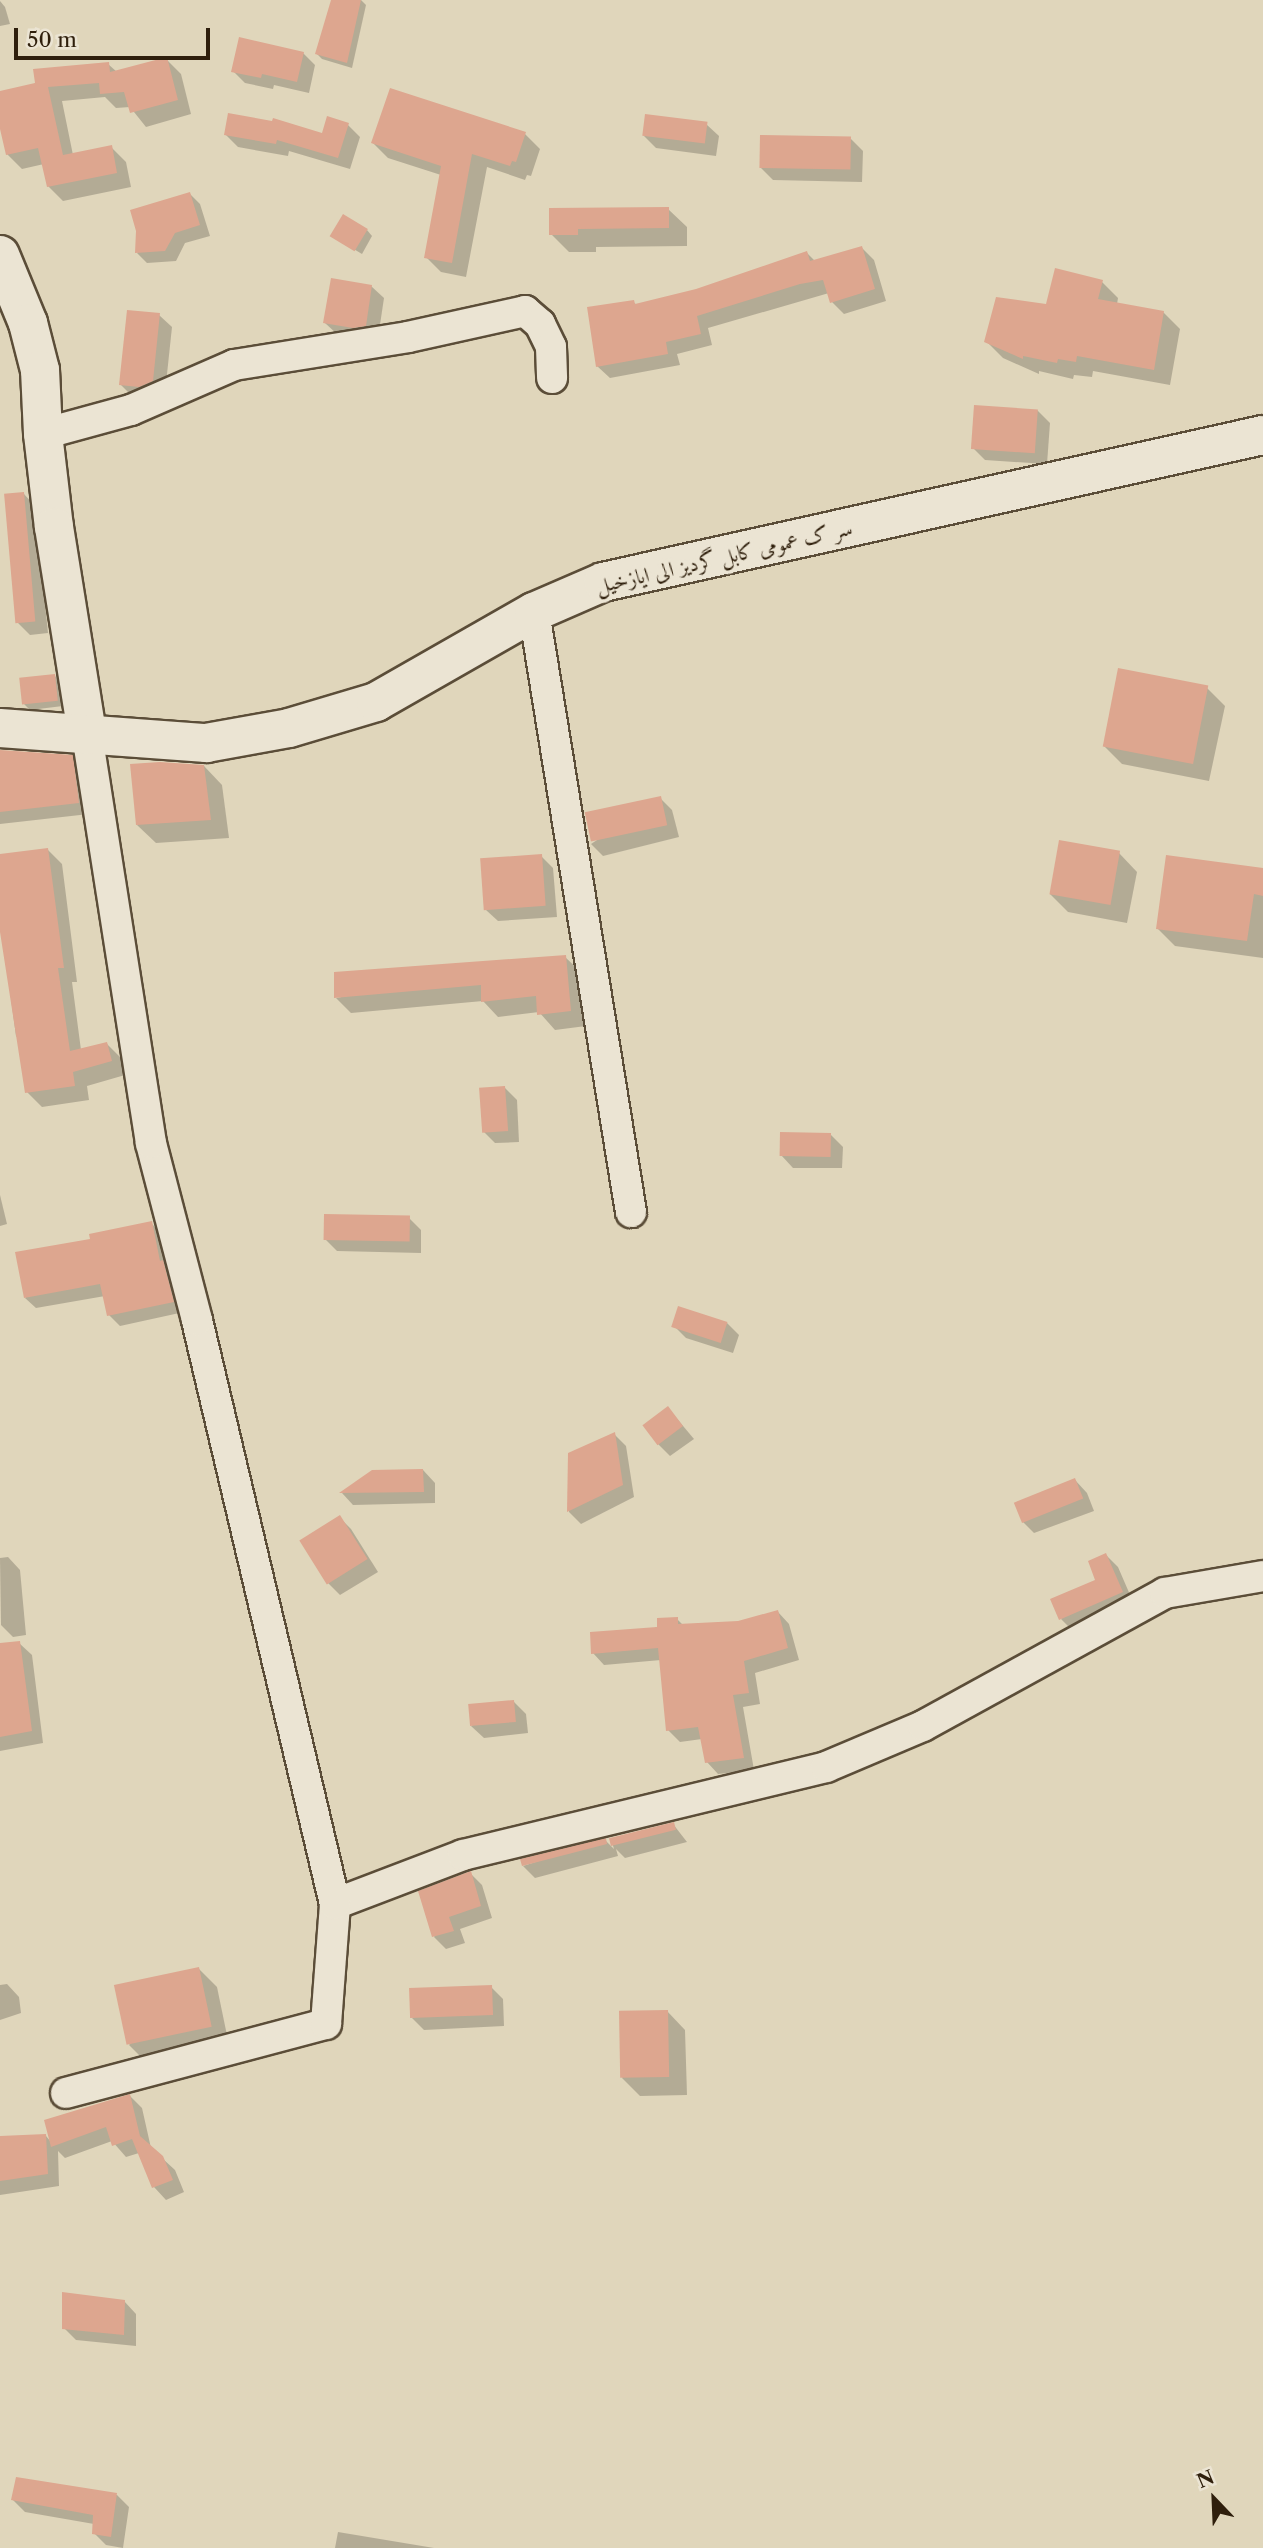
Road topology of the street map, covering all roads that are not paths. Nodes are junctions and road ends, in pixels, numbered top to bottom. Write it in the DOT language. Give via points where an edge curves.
graph roads {
  1 [pos="0,254"];
  2 [pos="552,378"];
  3 [pos="43,434"];
  4 [pos="1263,435"];
  5 [pos="534,612"];
  6 [pos="0,728"];
  7 [pos="87,733"];
  8 [pos="631,1212"];
  9 [pos="1263,1576"];
  10 [pos="335,1905"];
  11 [pos="66,2093"];
  1 -- 3 [label="main road" via="28,323 40,370"];
  2 -- 3 [label="street" via="551,347 540,324 525,311 408,337 234,365 131,410"];
  3 -- 7 [label="main road"];
  4 -- 5 [label="main road, سر ک عمومی کابل گردیز الی ایازخیل" via="603,582"];
  5 -- 7 [label="main road, سر ک عمومی کابل گردیز الی ایازخیل" via="376,702 289,728 206,743"];
  5 -- 8 [label="street"];
  6 -- 7 [label="main road, سر ک عمومی کابل گردیز الی ایازخیل"];
  7 -- 10 [label="street" via="151,1143"];
  9 -- 10 [label="street" via="1166,1593 923,1726 826,1767 463,1855"];
  10 -- 11 [label="street" via="326,2024"];
}
